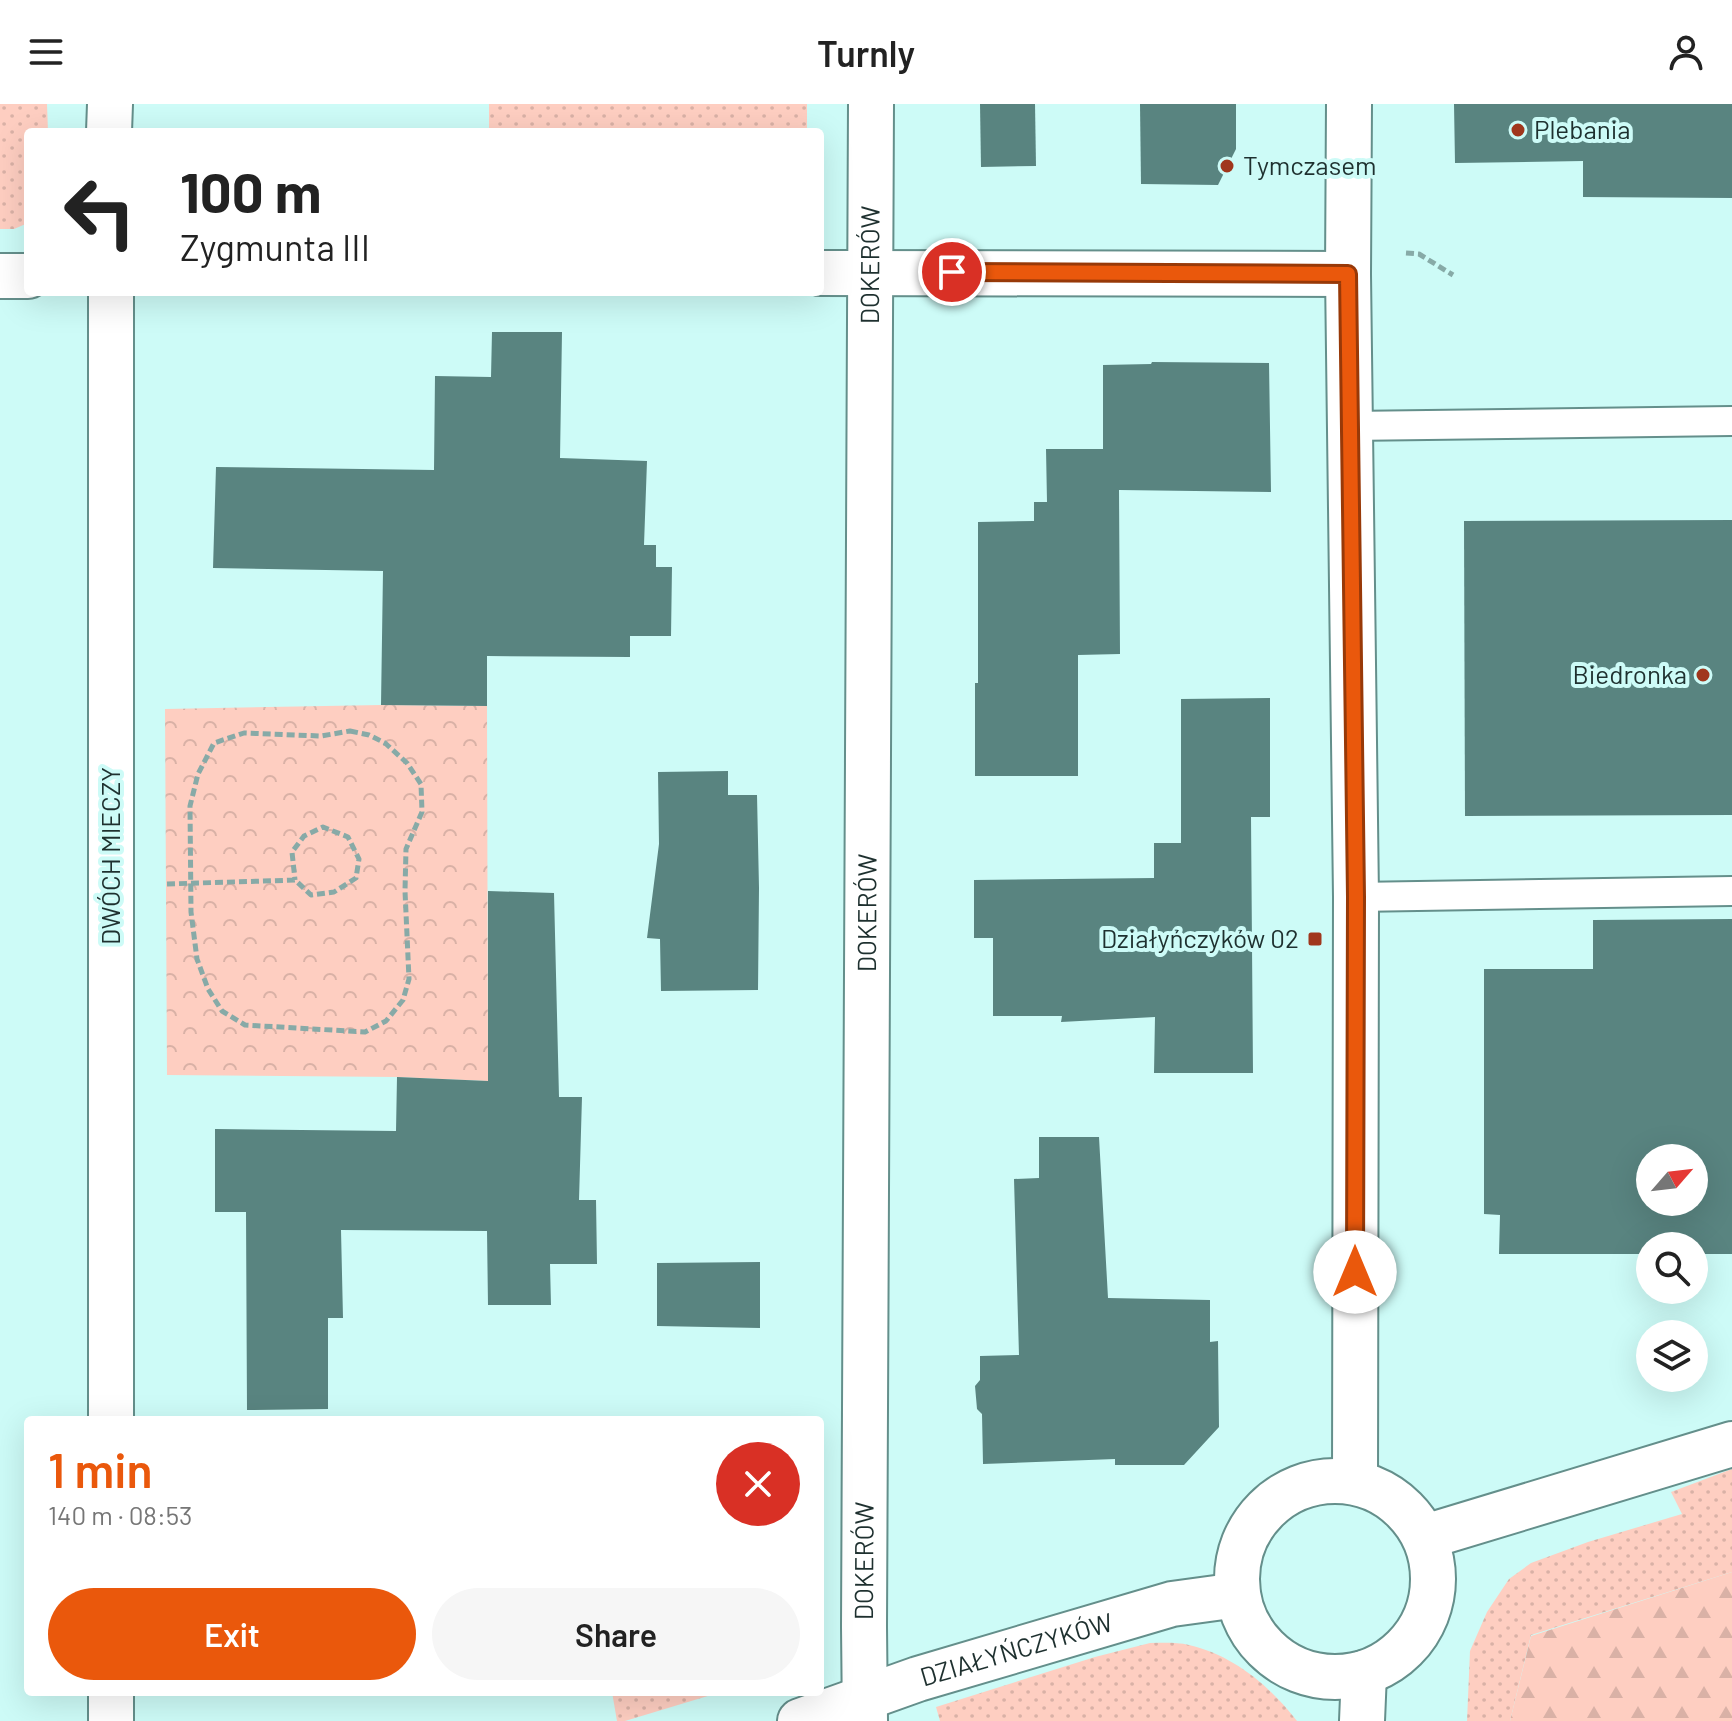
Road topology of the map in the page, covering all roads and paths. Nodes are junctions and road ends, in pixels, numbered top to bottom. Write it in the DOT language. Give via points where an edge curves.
graph roads {
  1 [pos="110,104"];
  2 [pos="871,104"];
  3 [pos="1349,104"];
  4 [pos="109,128"];
  5 [pos="1397,253"];
  6 [pos="869,272"];
  7 [pos="824,273"];
  8 [pos="1348,274"];
  9 [pos="1453,275"];
  10 [pos="0,276"];
  11 [pos="24,276"];
  12 [pos="111,296"];
  13 [pos="1732,421"];
  14 [pos="1349,426"];
  15 [pos="295,880"];
  16 [pos="192,883"];
  17 [pos="166,884"];
  18 [pos="1732,891"];
  19 [pos="1356,897"];
  20 [pos="111,1416"];
  21 [pos="1732,1444"];
  22 [pos="1355,1482"];
  23 [pos="1425,1537"];
  24 [pos="1238,1595"];
  25 [pos="1364,1673"];
  26 [pos="111,1696"];
  27 [pos="865,1710"];
  28 [pos="111,1721"];
  29 [pos="800,1721"];
  30 [pos="1362,1721"];
  1 -- 4 [label="street"];
  2 -- 6 [label="street, DOKERÓW"];
  3 -- 8 [label="street"];
  5 -- 9 [label="path" via="1419,254"];
  6 -- 7 [label="street"];
  6 -- 8 [label="street"];
  6 -- 27 [label="street, DOKERÓW"];
  8 -- 14 [label="street"];
  10 -- 11 [label="street"];
  12 -- 20 [label="street, DWÓCH MIECZY"];
  13 -- 14 [label="lane"];
  14 -- 19 [label="street"];
  15 -- 15 [label="path" via="311,895 334,892 356,878 359,859 348,837 323,827 304,836 292,852"];
  15 -- 16 [label="path"];
  16 -- 16 [label="path" via="197,959 222,1011 245,1025 365,1032 395,1011 409,979 406,849 422,812 421,784 385,743 350,731 321,736 244,733 214,743 190,806"];
  16 -- 17 [label="path"];
  18 -- 19 [label="lane"];
  19 -- 22 [label="street"];
  21 -- 23 [label="street"];
  22 -- 23 [label="street" via="1394,1501"];
  22 -- 24 [label="street" via="1319,1483 1271,1504 1243,1547"];
  23 -- 25 [label="street" via="1433,1567 1424,1621 1409,1644"];
  24 -- 25 [label="street" via="1255,1636 1288,1666 1336,1678"];
  24 -- 27 [label="street, DZIAŁYŃCZYKÓW" via="1172,1604 918,1679"];
  25 -- 30 [label="street"];
  26 -- 28 [label="street"];
  27 -- 29 [label="street, DZIAŁYŃCZYKÓW"];
}
